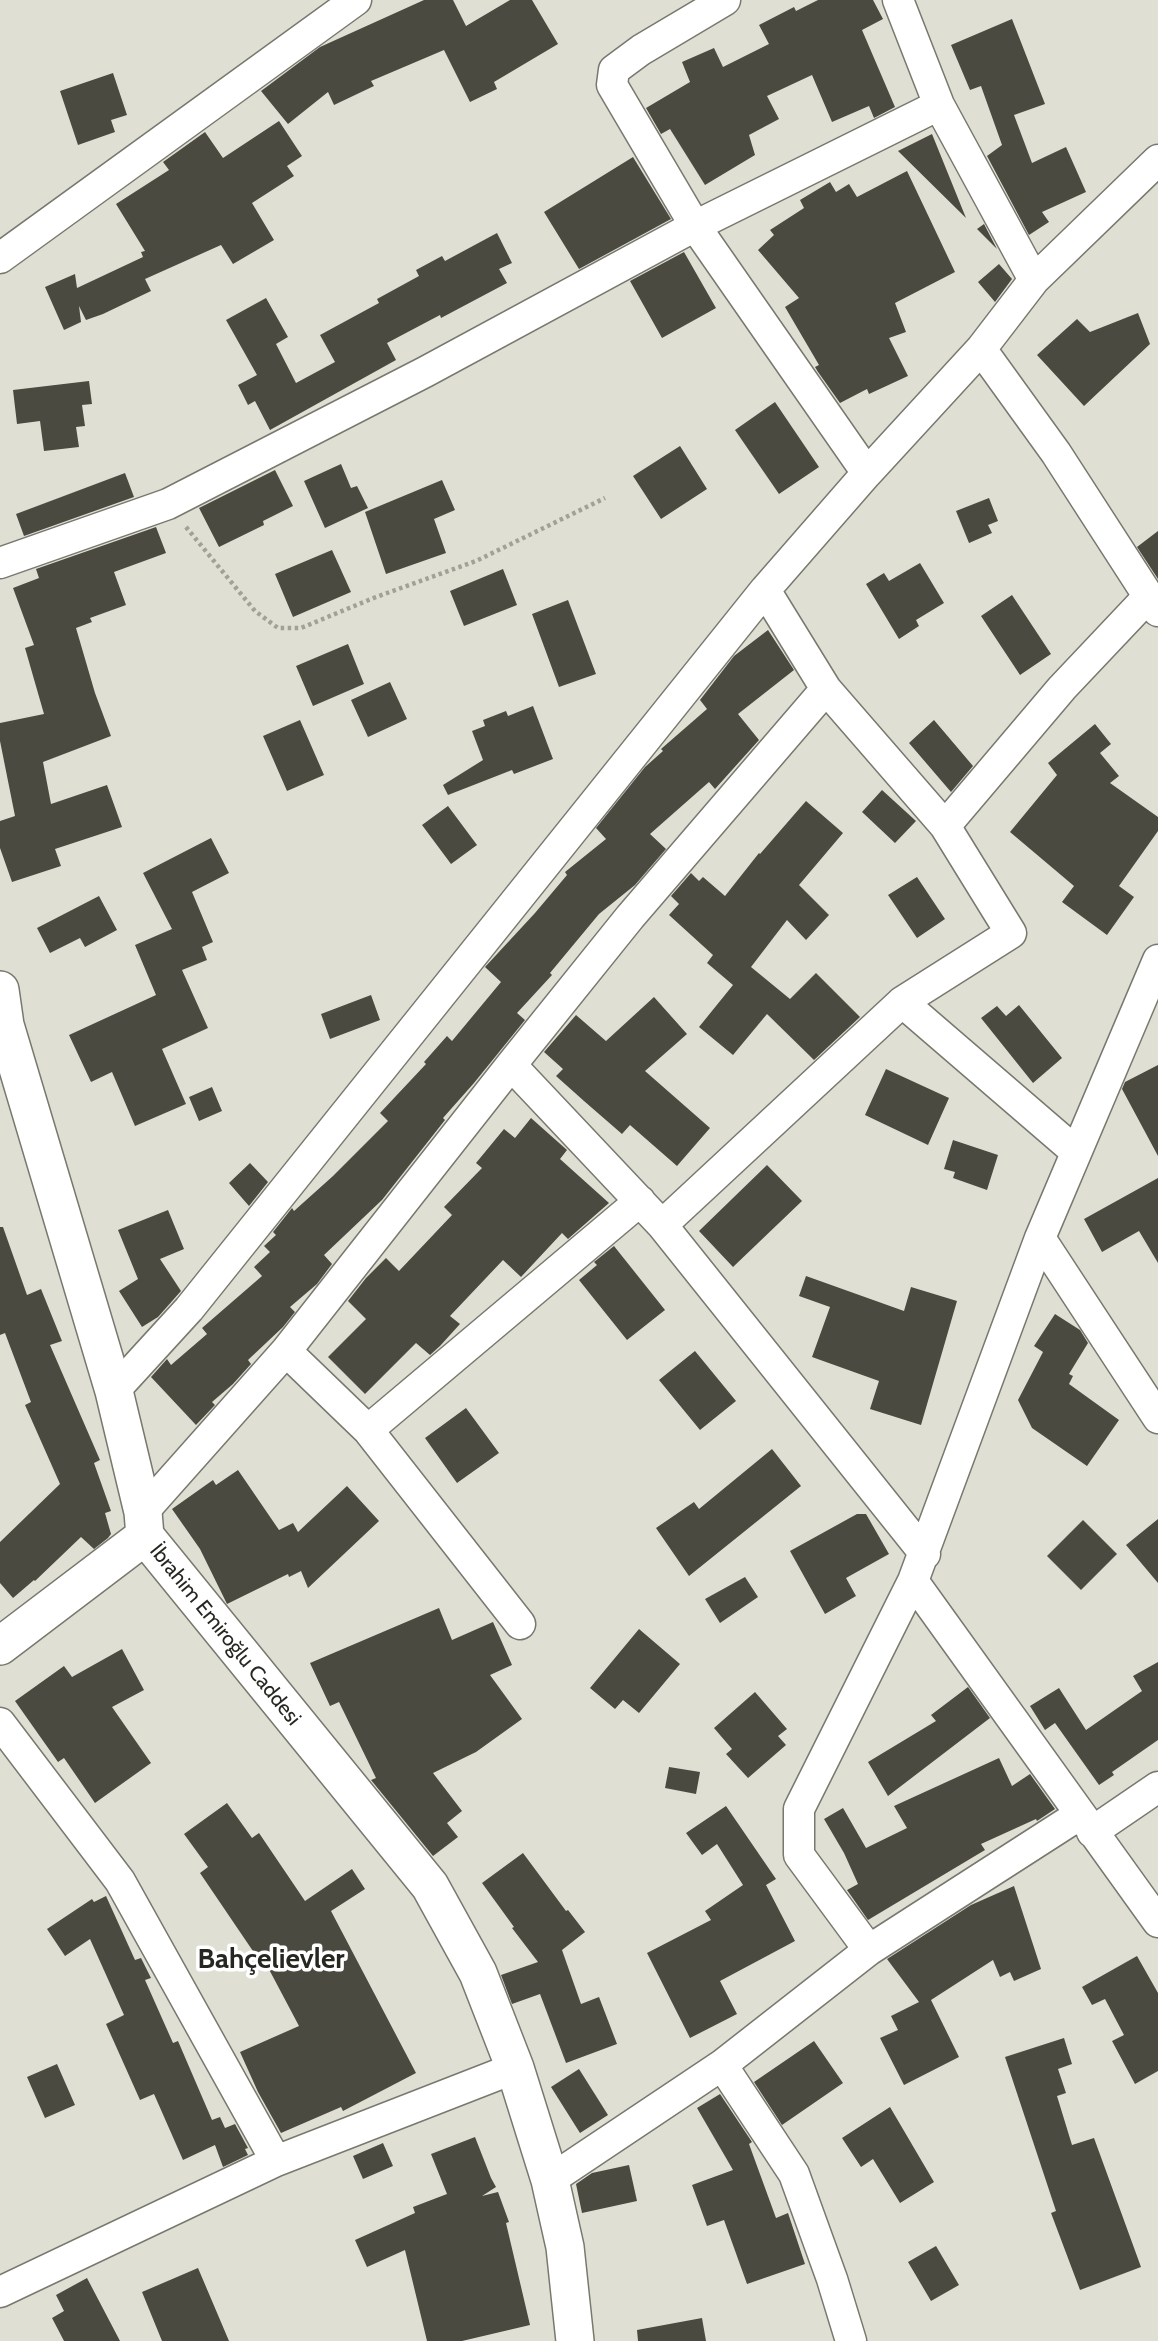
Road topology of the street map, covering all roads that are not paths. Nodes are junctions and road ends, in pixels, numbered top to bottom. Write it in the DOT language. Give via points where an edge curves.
graph roads {
  1 [pos="356,0"];
  2 [pos="726,0"];
  3 [pos="898,0"];
  4 [pos="939,106"];
  5 [pos="1158,160"];
  6 [pos="695,226"];
  7 [pos="0,258"];
  8 [pos="1034,281"];
  9 [pos="981,349"];
  10 [pos="867,473"];
  11 [pos="0,563"];
  12 [pos="765,590"];
  13 [pos="1153,604"];
  14 [pos="826,689"];
  15 [pos="946,827"];
  16 [pos="1158,960"];
  17 [pos="1152,988"];
  18 [pos="0,990"];
  19 [pos="902,1002"];
  20 [pos="511,1065"];
  21 [pos="1075,1152"];
  22 [pos="639,1201"];
  23 [pos="663,1225"];
  24 [pos="1040,1238"];
  25 [pos="286,1351"];
  26 [pos="114,1391"];
  27 [pos="1158,1418"];
  28 [pos="368,1430"];
  29 [pos="144,1524"];
  30 [pos="925,1553"];
  31 [pos="913,1581"];
  32 [pos="520,1624"];
  33 [pos="0,1646"];
  34 [pos="0,1723"];
  35 [pos="1158,1787"];
  36 [pos="1086,1823"];
  37 [pos="1158,1922"];
  38 [pos="869,1950"];
  39 [pos="722,2065"];
  40 [pos="515,2068"];
  41 [pos="276,2161"];
  42 [pos="550,2180"];
  43 [pos="0,2292"];
  44 [pos="575,2341"];
  45 [pos="850,2341"];
  1 -- 7 [label="street"];
  2 -- 6 [label="street" via="614,69 612,86"];
  3 -- 4 [label="street"];
  4 -- 6 [label="street"];
  4 -- 8 [label="street"];
  5 -- 8 [label="street"];
  6 -- 10 [label="street"];
  6 -- 11 [label="street" via="168,504"];
  8 -- 9 [label="street"];
  9 -- 10 [label="street"];
  9 -- 13 [label="street" via="1056,453"];
  10 -- 12 [label="street"];
  12 -- 14 [label="street"];
  12 -- 26 [label="street" via="189,1310"];
  13 -- 15 [label="street" via="1062,688"];
  14 -- 15 [label="street"];
  14 -- 20 [label="street"];
  15 -- 19 [label="street" via="1011,933"];
  16 -- 17 [label="street"];
  17 -- 21 [label="street"];
  18 -- 26 [label="street, İbrahim Emiroğlu Caddesi" via="5,1025"];
  19 -- 21 [label="street"];
  19 -- 23 [label="street"];
  20 -- 22 [label="street"];
  20 -- 25 [label="street"];
  21 -- 24 [label="street"];
  22 -- 23 [label="street"];
  22 -- 28 [label="street"];
  23 -- 30 [label="street"];
  24 -- 27 [label="street"];
  24 -- 30 [label="street"];
  25 -- 28 [label="street"];
  25 -- 29 [label="street"];
  26 -- 29 [label="street, İbrahim Emiroğlu Caddesi"];
  28 -- 32 [label="street"];
  29 -- 33 [label="street"];
  29 -- 40 [label="street, İbrahim Emiroğlu Caddesi" via="430,1886 478,1973"];
  30 -- 31 [label="street"];
  31 -- 36 [label="street"];
  31 -- 38 [label="street" via="799,1809 799,1855"];
  34 -- 41 [label="street" via="120,1881"];
  35 -- 36 [label="street"];
  36 -- 37 [label="street"];
  36 -- 38 [label="street"];
  38 -- 39 [label="street"];
  39 -- 42 [label="street"];
  39 -- 45 [label="street" via="794,2174"];
  40 -- 41 [label="street"];
  40 -- 42 [label="street, İbrahim Emiroğlu Caddesi"];
  41 -- 43 [label="street"];
  42 -- 44 [label="street, İbrahim Emiroğlu Caddesi" via="565,2247"];
}
